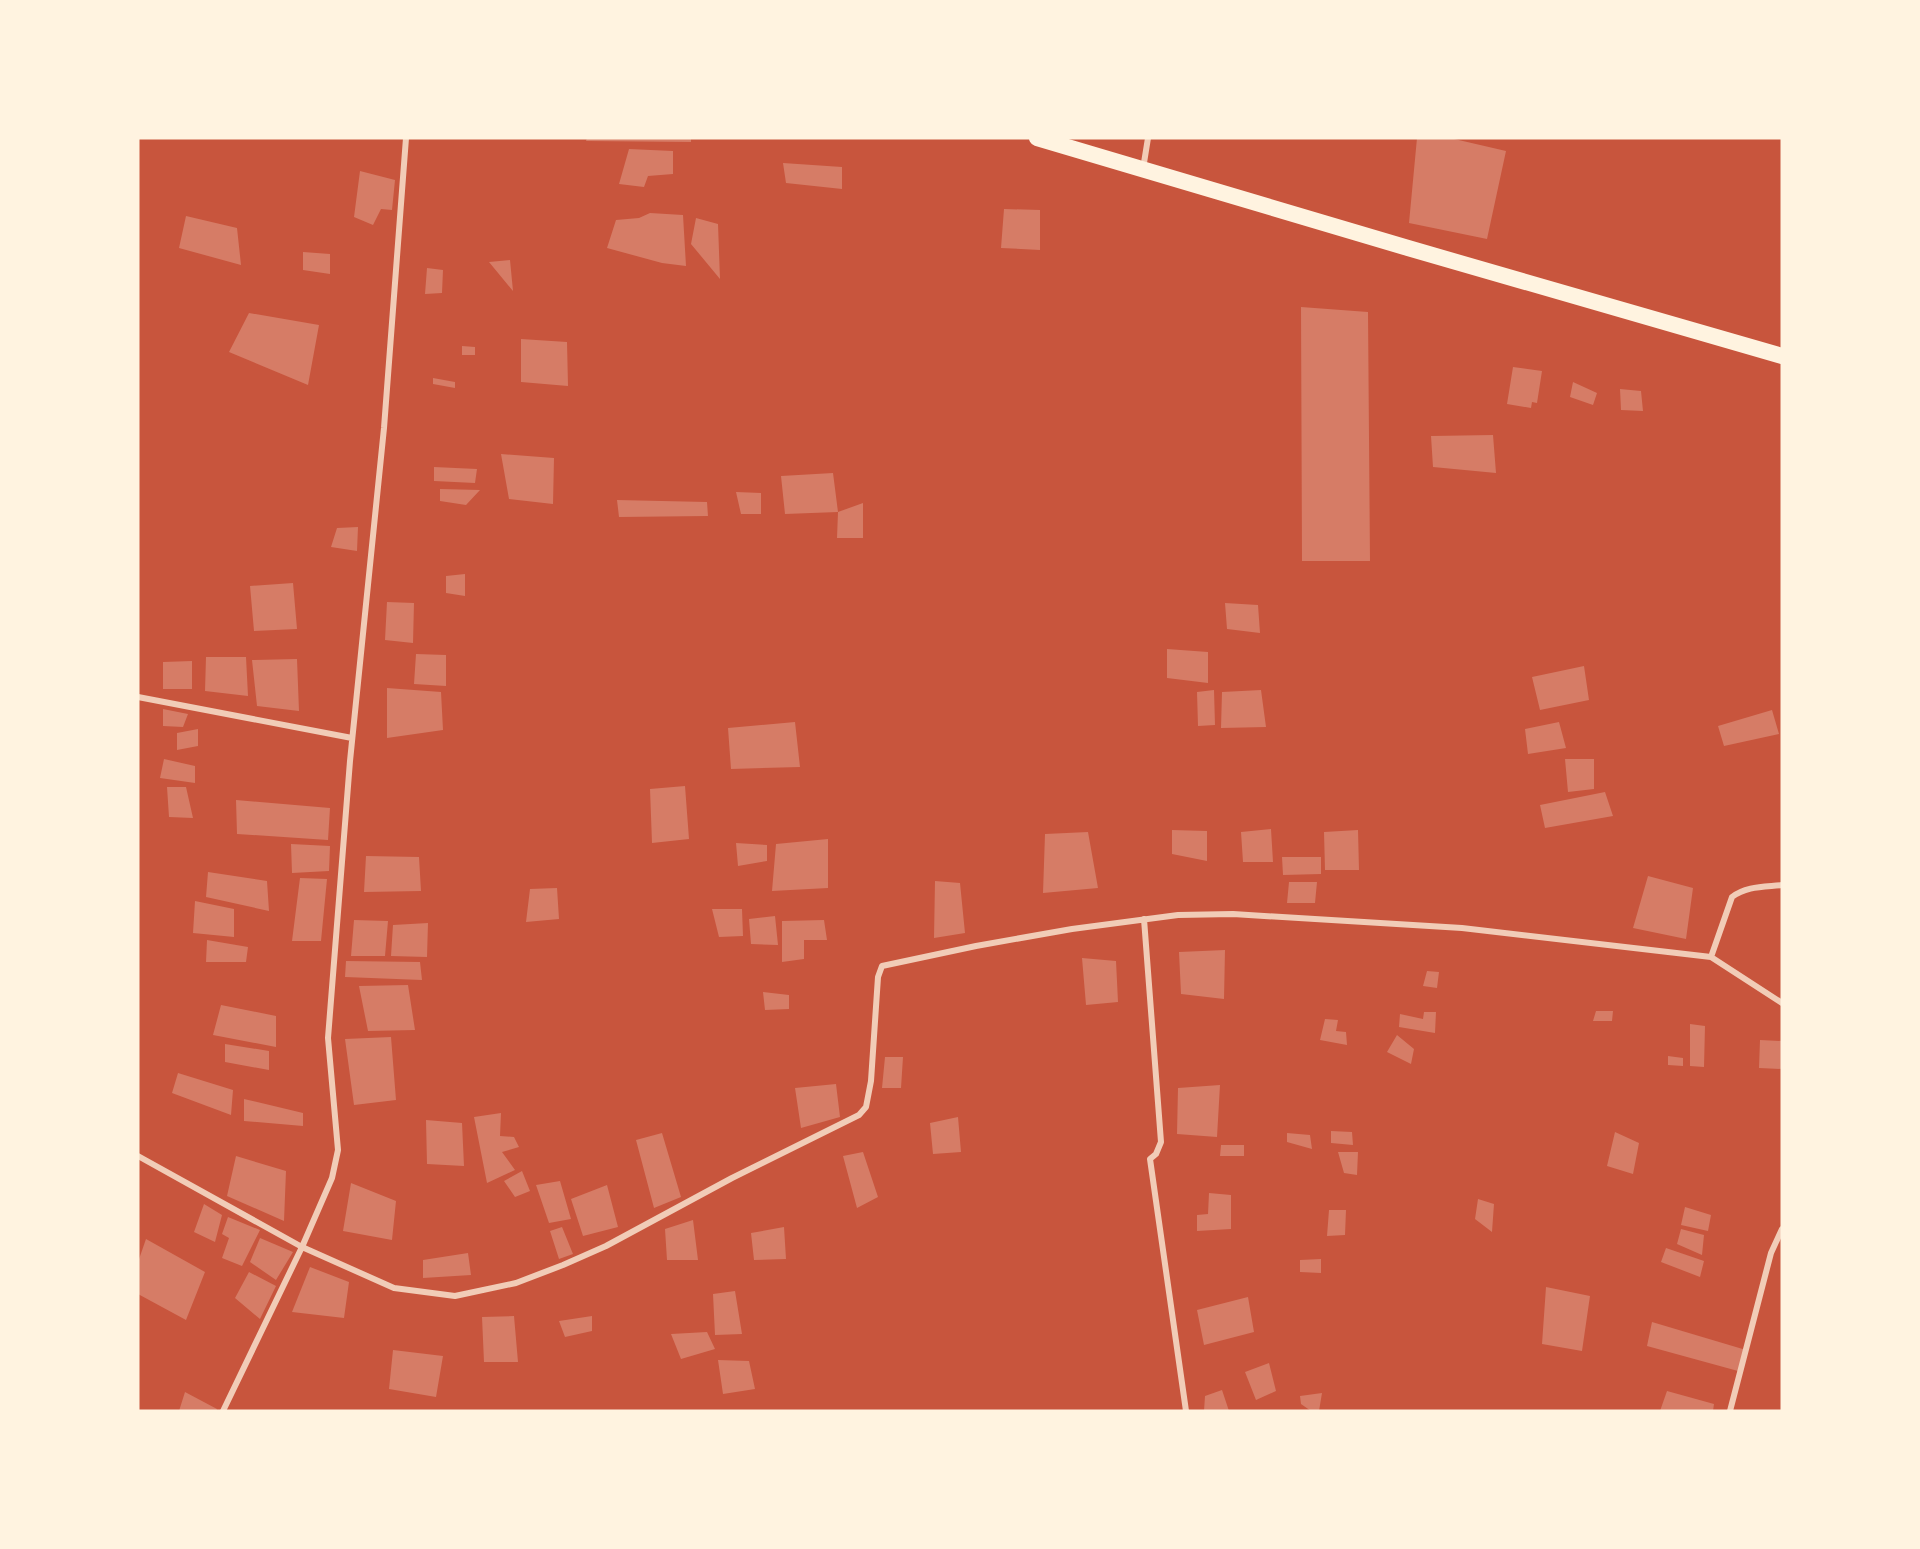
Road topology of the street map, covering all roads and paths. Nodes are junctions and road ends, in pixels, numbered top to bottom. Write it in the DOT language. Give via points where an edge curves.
graph roads {
  1 [pos="406,138"];
  2 [pos="1037,138"];
  3 [pos="1148,138"];
  4 [pos="1143,170"];
  5 [pos="1782,356"];
  6 [pos="138,697"];
  7 [pos="352,738"];
  8 [pos="1782,885"];
  9 [pos="1144,919"];
  10 [pos="1711,957"];
  11 [pos="1782,1003"];
  12 [pos="138,1156"];
  13 [pos="1782,1229"];
  14 [pos="302,1248"];
  15 [pos="223,1411"];
  16 [pos="1186,1411"];
  17 [pos="1730,1411"];
  1 -- 7 [label="street" via="384,428"];
  2 -- 4 [label="highway"];
  3 -- 4 [label="street"];
  4 -- 5 [label="highway"];
  6 -- 7 [label="street"];
  7 -- 14 [label="street" via="328,1038 338,1150 332,1178"];
  8 -- 10 [label="street" via="1749,888 1732,897"];
  9 -- 10 [label="street" via="1233,914 1462,928"];
  9 -- 14 [label="street" via="1050,932 882,966 878,977 872,1081 866,1107 859,1115 563,1265 516,1283 455,1296 394,1288"];
  9 -- 16 [label="street" via="1161,1142 1150,1159"];
  10 -- 11 [label="street"];
  12 -- 14 [label="street"];
  13 -- 17 [label="street" via="1771,1252"];
  14 -- 15 [label="street"];
}
